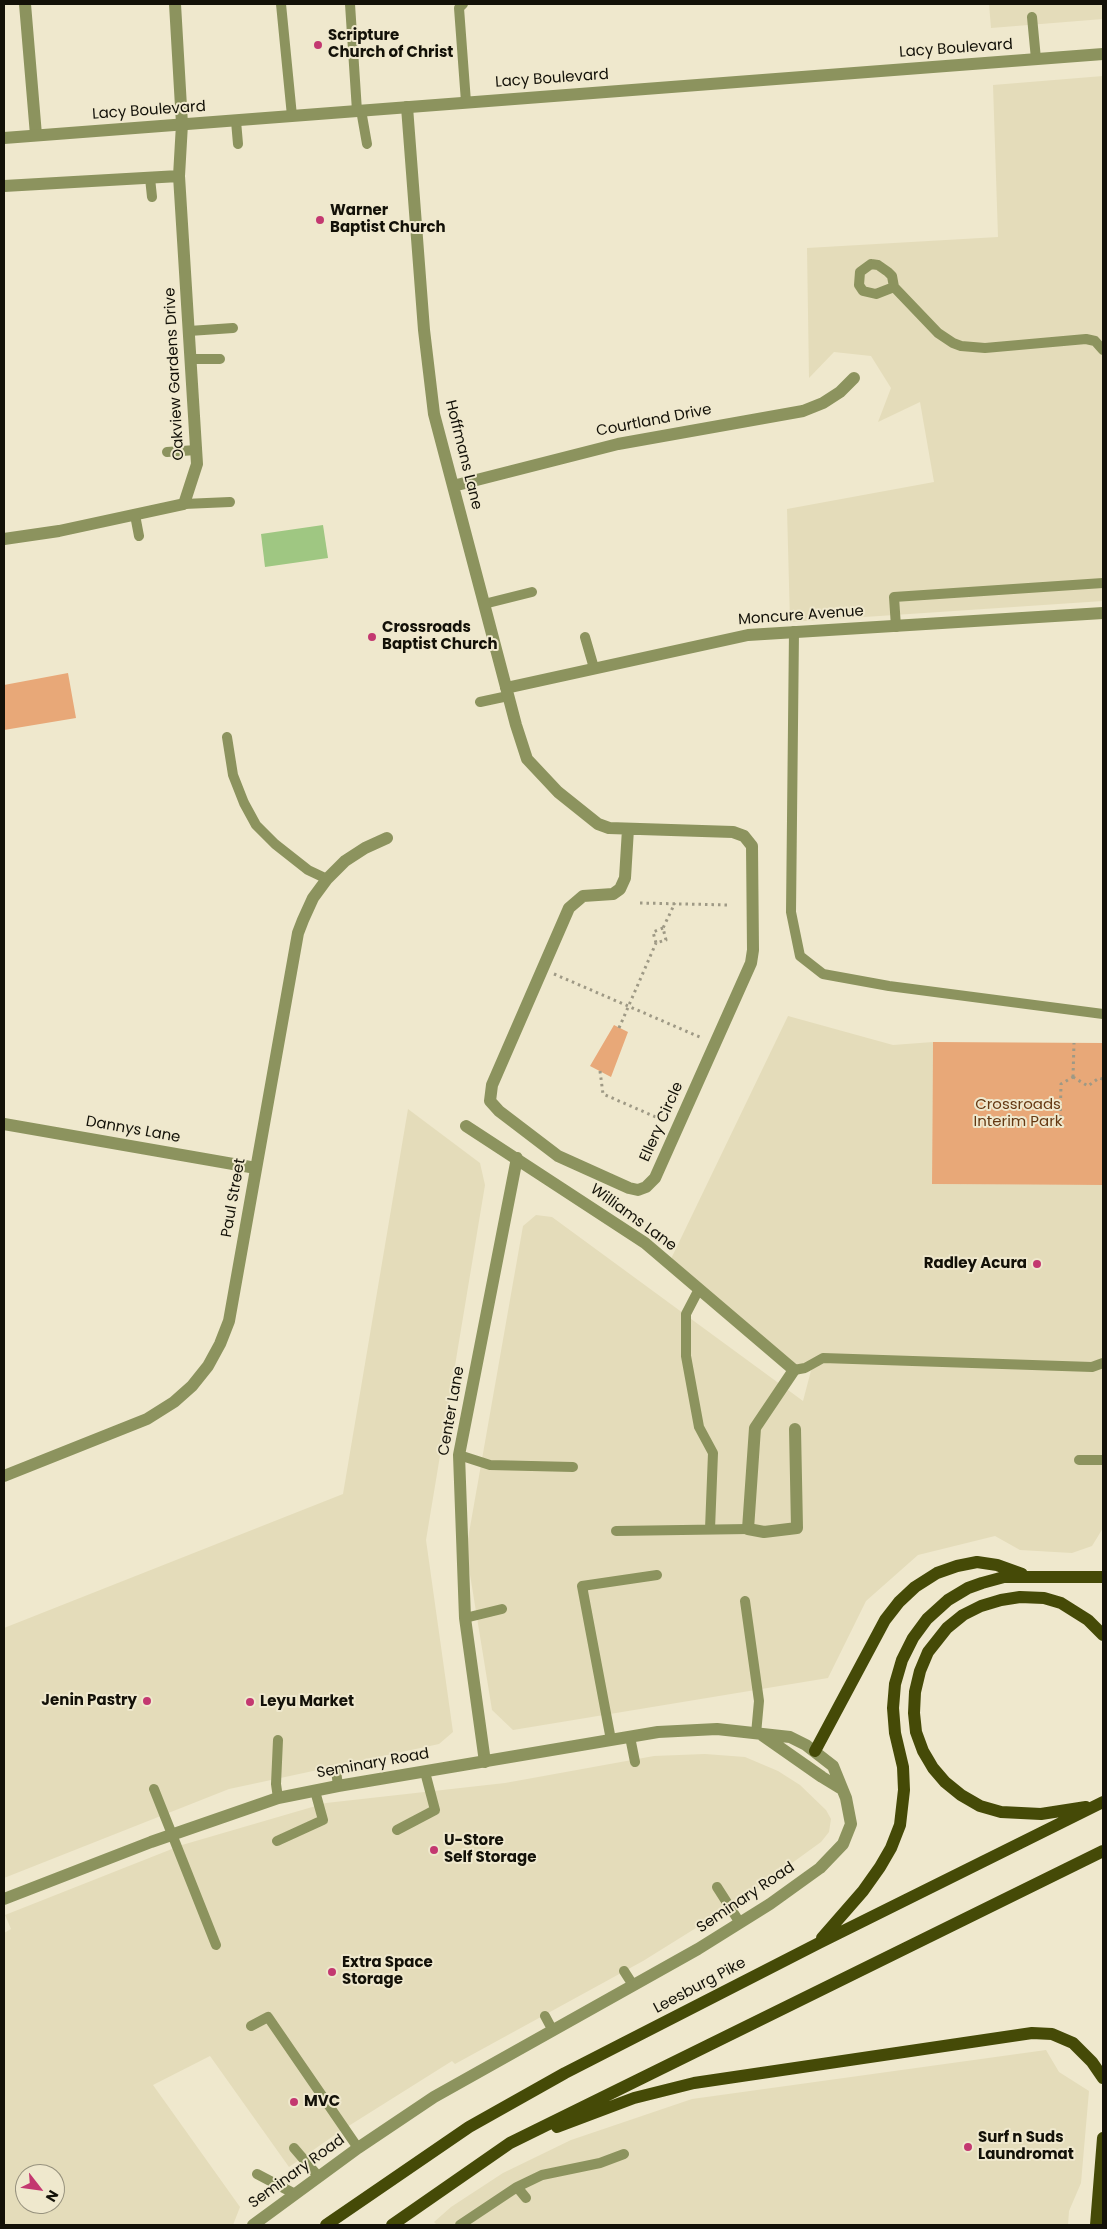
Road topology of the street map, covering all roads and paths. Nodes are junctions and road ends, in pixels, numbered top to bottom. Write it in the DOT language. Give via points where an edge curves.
graph roads {
  1 [pos="24,4"];
  2 [pos="175,4"];
  3 [pos="281,4"];
  4 [pos="350,4"];
  5 [pos="463,4"];
  6 [pos="1032,17"];
  7 [pos="1103,54"];
  8 [pos="1036,59"];
  9 [pos="466,102"];
  10 [pos="407,107"];
  11 [pos="359,110"];
  12 [pos="292,116"];
  13 [pos="236,121"];
  14 [pos="182,124"];
  15 [pos="36,135"];
  16 [pos="4,138"];
  17 [pos="238,144"];
  18 [pos="367,144"];
  19 [pos="179,176"];
  20 [pos="150,178"];
  21 [pos="4,186"];
  22 [pos="152,197"];
  23 [pos="894,287"];
  24 [pos="233,328"];
  25 [pos="189,331"];
  26 [pos="1103,350"];
  27 [pos="191,359"];
  28 [pos="220,360"];
  29 [pos="854,378"];
  30 [pos="196,450"];
  31 [pos="167,452"];
  32 [pos="453,486"];
  33 [pos="230,502"];
  34 [pos="184,504"];
  35 [pos="135,515"];
  36 [pos="138,536"];
  37 [pos="4,539"];
  38 [pos="1103,583"];
  39 [pos="532,592"];
  40 [pos="484,604"];
  41 [pos="1103,613"];
  42 [pos="896,626"];
  43 [pos="794,631"];
  44 [pos="585,637"];
  45 [pos="594,668"];
  46 [pos="507,692"];
  47 [pos="480,702"];
  48 [pos="227,737"];
  49 [pos="558,792"];
  50 [pos="628,829"];
  51 [pos="387,838"];
  52 [pos="327,879"];
  53 [pos="675,903"];
  54 [pos="640,904"];
  55 [pos="729,905"];
  56 [pos="663,928"];
  57 [pos="656,943"];
  58 [pos="554,974"];
  59 [pos="628,1006"];
  60 [pos="1103,1014"];
  61 [pos="619,1028"];
  62 [pos="702,1038"];
  63 [pos="1074,1043"];
  64 [pos="600,1071"];
  65 [pos="1073,1077"];
  66 [pos="1103,1079"];
  67 [pos="666,1122"];
  68 [pos="4,1124"];
  69 [pos="1060,1124"];
  70 [pos="466,1126"];
  71 [pos="517,1158"];
  72 [pos="256,1168"];
  73 [pos="699,1289"];
  74 [pos="1103,1363"];
  75 [pos="794,1370"];
  76 [pos="795,1429"];
  77 [pos="459,1455"];
  78 [pos="1079,1460"];
  79 [pos="1103,1460"];
  80 [pos="573,1467"];
  81 [pos="4,1476"];
  82 [pos="748,1529"];
  83 [pos="710,1530"];
  84 [pos="616,1531"];
  85 [pos="656,1575"];
  86 [pos="1029,1576"];
  87 [pos="1103,1577"];
  88 [pos="745,1602"];
  89 [pos="502,1609"];
  90 [pos="465,1618"];
  91 [pos="1103,1634"];
  92 [pos="759,1735"];
  93 [pos="630,1737"];
  94 [pos="278,1740"];
  95 [pos="611,1740"];
  96 [pos="815,1751"];
  97 [pos="486,1762"];
  98 [pos="635,1762"];
  99 [pos="336,1770"];
  100 [pos="425,1772"];
  101 [pos="338,1786"];
  102 [pos="840,1788"];
  103 [pos="154,1790"];
  104 [pos="314,1790"];
  105 [pos="278,1798"];
  106 [pos="1101,1804"];
  107 [pos="398,1830"];
  108 [pos="172,1834"];
  109 [pos="276,1841"];
  110 [pos="1103,1851"];
  111 [pos="718,1887"];
  112 [pos="4,1899"];
  113 [pos="740,1923"];
  114 [pos="819,1943"];
  115 [pos="216,1945"];
  116 [pos="624,1971"];
  117 [pos="633,1985"];
  118 [pos="545,2016"];
  119 [pos="251,2026"];
  120 [pos="552,2030"];
  121 [pos="1103,2078"];
  122 [pos="1103,2138"];
  123 [pos="510,2143"];
  124 [pos="294,2148"];
  125 [pos="358,2148"];
  126 [pos="624,2154"];
  127 [pos="257,2174"];
  128 [pos="318,2176"];
  129 [pos="517,2187"];
  130 [pos="294,2194"];
  131 [pos="526,2198"];
  132 [pos="253,2225"];
  133 [pos="326,2225"];
  134 [pos="392,2225"];
  135 [pos="460,2225"];
  136 [pos="1096,2225"];
  1 -- 15 [label="street"];
  2 -- 14 [label="street, Oakview Gardens Drive"];
  3 -- 12 [label="lane"];
  4 -- 11 [label="lane"];
  5 -- 9 [label="lane" via="459,8"];
  6 -- 8 [label="lane"];
  7 -- 8 [label="street, Lacy Boulevard"];
  8 -- 9 [label="street, Lacy Boulevard"];
  9 -- 10 [label="street, Lacy Boulevard"];
  10 -- 11 [label="street, Lacy Boulevard"];
  10 -- 32 [label="street, Hoffmans Lane" via="424,330 434,414"];
  11 -- 12 [label="street, Lacy Boulevard"];
  11 -- 18 [label="lane"];
  12 -- 13 [label="street, Lacy Boulevard"];
  13 -- 14 [label="street, Lacy Boulevard"];
  13 -- 17 [label="lane"];
  14 -- 15 [label="street, Lacy Boulevard"];
  14 -- 19 [label="street, Oakview Gardens Drive"];
  15 -- 16 [label="street, Lacy Boulevard"];
  19 -- 20 [label="street"];
  19 -- 25 [label="street, Oakview Gardens Drive"];
  20 -- 21 [label="street"];
  20 -- 22 [label="lane"];
  23 -- 26 [label="lane" via="938,333 961,346 995,348 1086,339 1095,341"];
  24 -- 25 [label="lane"];
  25 -- 27 [label="street, Oakview Gardens Drive"];
  27 -- 28 [label="lane"];
  27 -- 30 [label="street, Oakview Gardens Drive"];
  29 -- 32 [label="street, Courtland Drive" via="823,403 803,410 618,444"];
  30 -- 31 [label="lane"];
  30 -- 34 [label="street, Oakview Gardens Drive" via="197,464"];
  32 -- 40 [label="street, Hoffmans Lane"];
  33 -- 34 [label="lane"];
  34 -- 35 [label="street"];
  35 -- 36 [label="lane"];
  35 -- 37 [label="street"];
  38 -- 42 [label="lane" via="894,597"];
  39 -- 40 [label="lane"];
  40 -- 46 [label="street, Hoffmans Lane"];
  41 -- 42 [label="street, Moncure Avenue"];
  42 -- 43 [label="street, Moncure Avenue"];
  43 -- 45 [label="street, Moncure Avenue" via="732,638"];
  43 -- 60 [label="lane" via="791,912 800,956 823,974"];
  44 -- 45 [label="lane"];
  45 -- 46 [label="street, Moncure Avenue"];
  46 -- 47 [label="lane"];
  46 -- 49 [label="street, Hoffmans Lane" via="527,759"];
  48 -- 52 [label="lane" via="233,775 256,824 308,870"];
  49 -- 50 [label="street, Ellery Circle" via="598,824"];
  50 -- 50 [label="street, Ellery Circle" via="733,832 744,836 752,846 753,858 751,963 655,1178 638,1190 558,1156 490,1101 492,1085 569,908 582,896 613,894 620,889 625,878"];
  51 -- 52 [label="street, Paul Street" via="345,861"];
  52 -- 72 [label="street, Paul Street" via="313,898 298,934"];
  53 -- 54 [label="path"];
  53 -- 55 [label="path"];
  53 -- 56 [label="path"];
  56 -- 57 [label="path" via="653,932"];
  56 -- 57 [label="path" via="666,940"];
  57 -- 59 [label="path"];
  58 -- 59 [label="path"];
  59 -- 61 [label="path"];
  59 -- 62 [label="path"];
  63 -- 65 [label="path"];
  64 -- 67 [label="path" via="602,1094"];
  65 -- 66 [label="path" via="1088,1086"];
  65 -- 69 [label="path" via="1061,1084"];
  68 -- 72 [label="street, Dannys Lane"];
  70 -- 71 [label="street, Williams Lane"];
  71 -- 73 [label="street, Williams Lane" via="645,1243"];
  71 -- 77 [label="street, Center Lane"];
  72 -- 81 [label="street, Paul Street" via="229,1320 208,1366 192,1386 147,1419"];
  73 -- 75 [label="street, Williams Lane"];
  73 -- 83 [label="lane" via="686,1314 686,1356 699,1427 713,1452"];
  74 -- 75 [label="lane" via="1092,1367 823,1358"];
  75 -- 82 [label="street" via="755,1428"];
  76 -- 82 [label="street" via="797,1528 764,1532"];
  77 -- 80 [label="lane" via="490,1465"];
  77 -- 90 [label="street, Center Lane"];
  78 -- 79 [label="lane"];
  82 -- 83 [label="lane"];
  83 -- 84 [label="lane"];
  85 -- 95 [label="lane" via="582,1586"];
  86 -- 87 [label="main road"];
  86 -- 96 [label="main road" via="977,1562 938,1572 915,1587 885,1620"];
  86 -- 114 [label="main road" via="1004,1578 968,1588 948,1600 912,1638 895,1684 893,1708 903,1767 900,1825 880,1867"];
  88 -- 92 [label="lane" via="759,1701"];
  89 -- 90 [label="lane"];
  90 -- 97 [label="street, Center Lane"];
  91 -- 106 [label="main road" via="1080,1614 1044,1598 1020,1597 981,1606 947,1628 928,1652 915,1692 914,1713 916,1732 933,1768 961,1795 980,1806 1001,1812 1041,1814"];
  92 -- 93 [label="street, Seminary Road" via="716,1728"];
  92 -- 96 [label="street, Seminary Road" via="790,1737"];
  92 -- 102 [label="street, Seminary Road"];
  93 -- 95 [label="street, Seminary Road"];
  93 -- 98 [label="lane"];
  94 -- 105 [label="lane"];
  95 -- 97 [label="street, Seminary Road"];
  96 -- 102 [label="street, Seminary Road" via="833,1766"];
  97 -- 100 [label="street, Seminary Road"];
  99 -- 101 [label="lane"];
  100 -- 101 [label="street, Seminary Road"];
  100 -- 107 [label="lane" via="435,1810"];
  101 -- 104 [label="street, Seminary Road"];
  102 -- 113 [label="street, Seminary Road" via="850,1813 848,1835 843,1844 820,1868"];
  103 -- 108 [label="lane"];
  104 -- 105 [label="street, Seminary Road"];
  104 -- 109 [label="lane" via="323,1820"];
  105 -- 108 [label="street, Seminary Road"];
  106 -- 114 [label="main road, Leesburg Pike"];
  108 -- 112 [label="street, Seminary Road"];
  108 -- 115 [label="lane"];
  110 -- 123 [label="main road"];
  111 -- 113 [label="lane"];
  113 -- 117 [label="street, Seminary Road"];
  114 -- 133 [label="main road, Leesburg Pike" via="573,2069 469,2127"];
  116 -- 117 [label="lane"];
  117 -- 120 [label="street, Seminary Road"];
  118 -- 120 [label="lane"];
  119 -- 125 [label="lane" via="268,2017"];
  120 -- 125 [label="street, Seminary Road" via="434,2097"];
  121 -- 123 [label="main road" via="1073,2043 1052,2034 1032,2033 694,2083 634,2098"];
  122 -- 136 [label="main road"];
  123 -- 134 [label="main road"];
  124 -- 128 [label="lane"];
  125 -- 128 [label="street, Seminary Road"];
  126 -- 129 [label="lane" via="600,2163 542,2175"];
  127 -- 130 [label="lane"];
  128 -- 130 [label="street, Seminary Road"];
  129 -- 131 [label="lane"];
  129 -- 135 [label="lane"];
  130 -- 132 [label="street, Seminary Road"];
}
